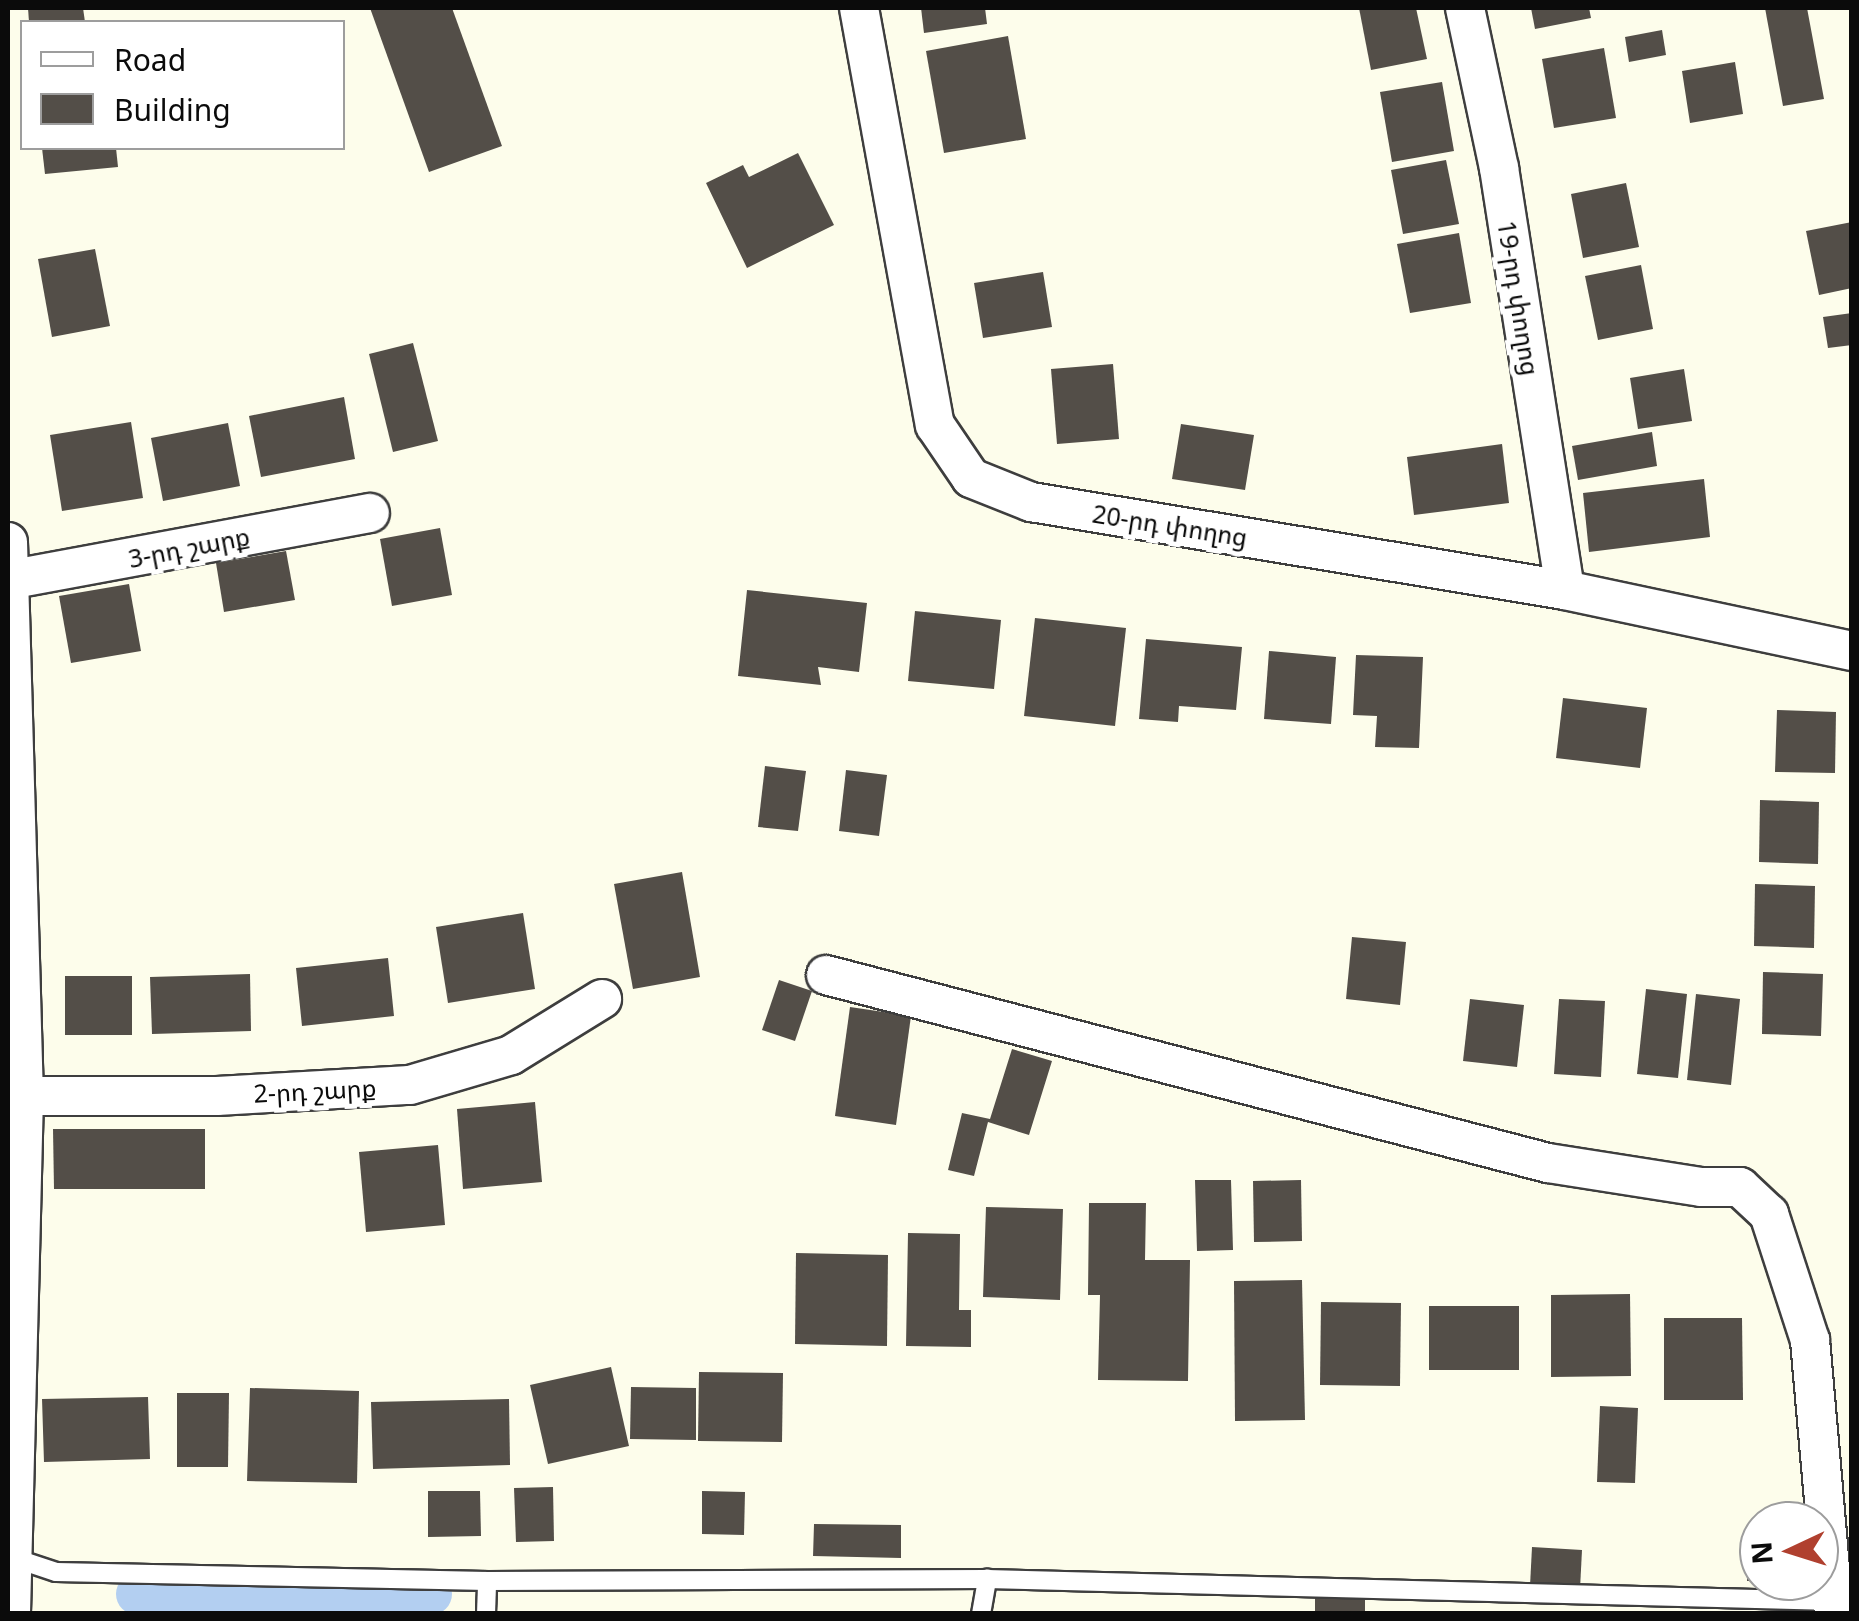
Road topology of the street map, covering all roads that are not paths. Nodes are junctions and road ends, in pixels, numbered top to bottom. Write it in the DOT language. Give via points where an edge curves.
graph roads {
  1 [pos="859,8"];
  2 [pos="1465,8"];
  3 [pos="370,513"];
  4 [pos="8,542"];
  5 [pos="9,580"];
  6 [pos="1564,590"];
  7 [pos="1852,651"];
  8 [pos="826,974"];
  9 [pos="602,999"];
  10 [pos="16,1096"];
  11 [pos="12,1556"];
  12 [pos="986,1580"];
  13 [pos="487,1581"];
  14 [pos="1833,1607"];
  15 [pos="11,1614"];
  16 [pos="486,1614"];
  17 [pos="982,1614"];
  1 -- 6 [label="street, 20-րդ փողոց" via="935,425 971,478 1030,502"];
  2 -- 6 [label="street, 19-րդ փողոց" via="1499,168"];
  3 -- 5 [label="street, 3-րդ շարք"];
  4 -- 5 [label="street"];
  5 -- 10 [label="street"];
  6 -- 7 [label="street, 20-րդ փողոց"];
  8 -- 14 [label="street" via="1548,1162 1701,1187 1740,1186 1769,1214 1810,1340"];
  9 -- 10 [label="street, 2-րդ շարք" via="511,1054 410,1085 217,1096"];
  10 -- 11 [label="street"];
  11 -- 13 [label="lane" via="56,1572"];
  11 -- 15 [label="street"];
  12 -- 13 [label="lane"];
  12 -- 14 [label="lane"];
  12 -- 17 [label="lane"];
  13 -- 16 [label="lane"];
}
